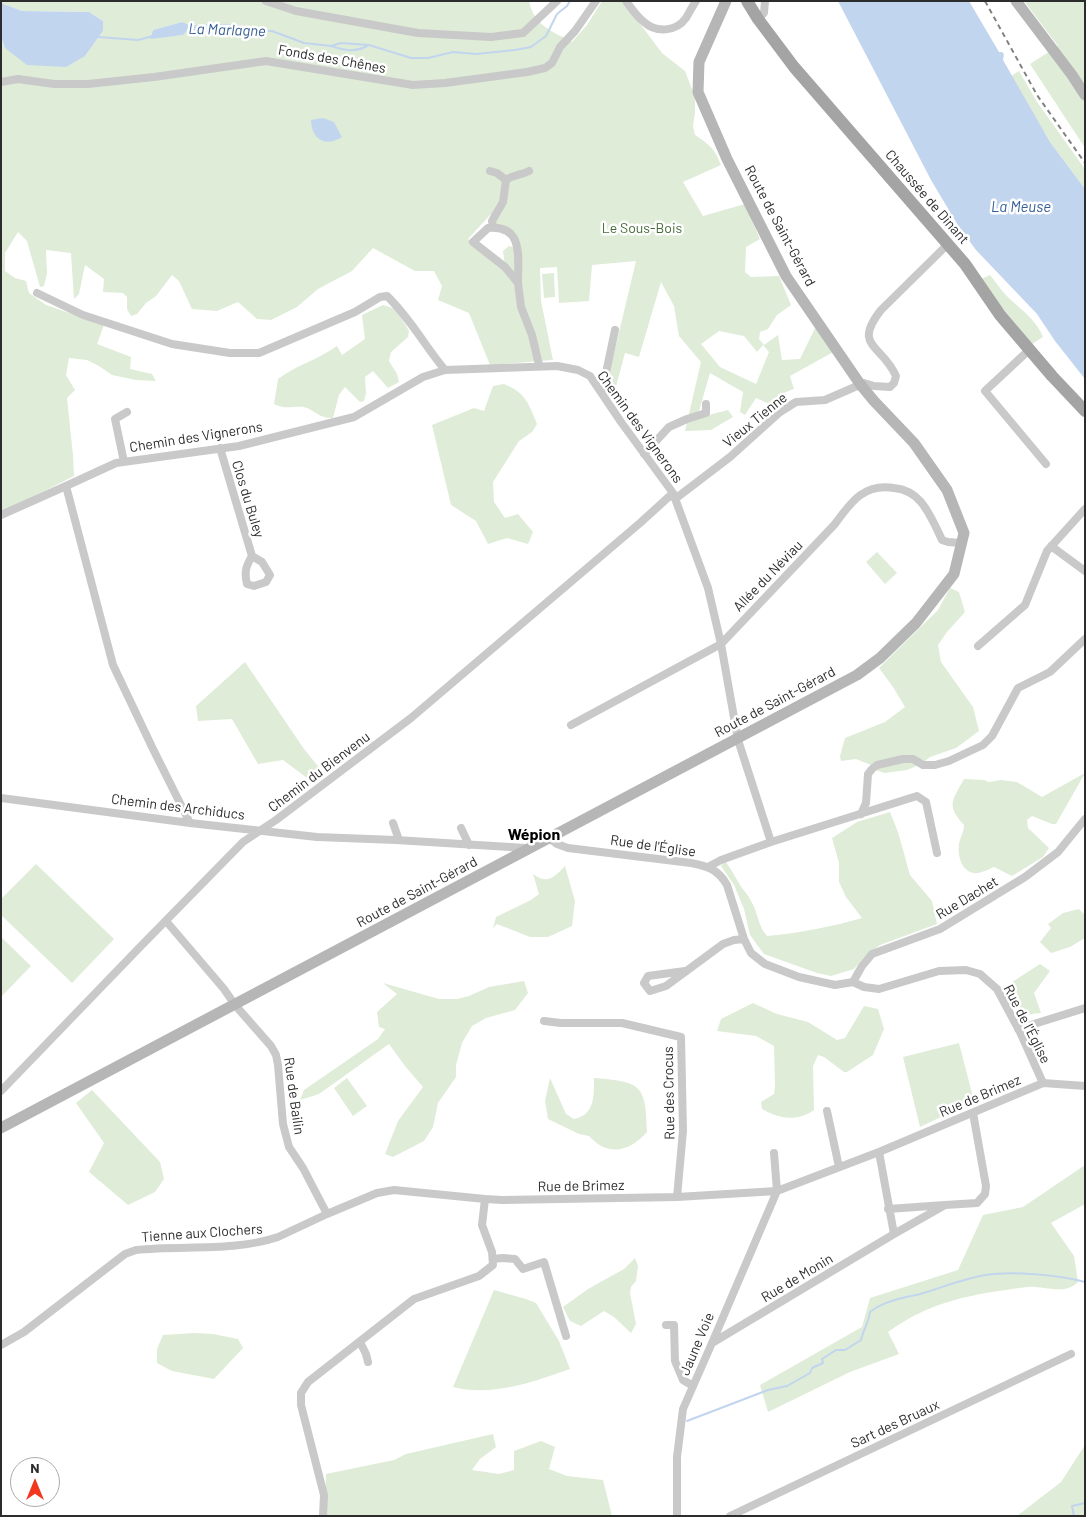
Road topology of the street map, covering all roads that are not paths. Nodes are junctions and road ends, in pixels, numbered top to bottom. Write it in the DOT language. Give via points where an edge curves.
graph roads {
  1 [pos="266,1"];
  2 [pos="557,1"];
  3 [pos="596,1"];
  4 [pos="626,1"];
  5 [pos="696,1"];
  6 [pos="726,1"];
  7 [pos="747,1"];
  8 [pos="764,1"];
  9 [pos="1016,1"];
  10 [pos="758,19"];
  11 [pos="1,82"];
  12 [pos="1085,95"];
  13 [pos="490,171"];
  14 [pos="529,171"];
  15 [pos="506,180"];
  16 [pos="493,227"];
  17 [pos="948,244"];
  18 [pos="518,283"];
  19 [pos="37,293"];
  20 [pos="615,330"];
  21 [pos="1029,350"];
  22 [pos="539,365"];
  23 [pos="445,370"];
  24 [pos="860,384"];
  25 [pos="602,392"];
  26 [pos="706,404"];
  27 [pos="1085,411"];
  28 [pos="127,412"];
  29 [pos="220,448"];
  30 [pos="644,454"];
  31 [pos="124,462"];
  32 [pos="1046,464"];
  33 [pos="66,486"];
  34 [pos="674,496"];
  35 [pos="1085,509"];
  36 [pos="1,514"];
  37 [pos="961,543"];
  38 [pos="1052,546"];
  39 [pos="252,556"];
  40 [pos="1085,570"];
  41 [pos="1085,639"];
  42 [pos="721,644"];
  43 [pos="978,646"];
  44 [pos="570,725"];
  45 [pos="738,740"];
  46 [pos="1,798"];
  47 [pos="861,814"];
  48 [pos="1085,819"];
  49 [pos="190,823"];
  50 [pos="393,824"];
  51 [pos="461,828"];
  52 [pos="261,830"];
  53 [pos="550,838"];
  54 [pos="399,840"];
  55 [pos="772,842"];
  56 [pos="469,845"];
  57 [pos="531,849"];
  58 [pos="937,853"];
  59 [pos="708,867"];
  60 [pos="166,921"];
  61 [pos="744,939"];
  62 [pos="685,971"];
  63 [pos="853,982"];
  64 [pos="235,1005"];
  65 [pos="1085,1008"];
  66 [pos="544,1021"];
  67 [pos="1018,1029"];
  68 [pos="1043,1083"];
  69 [pos="1085,1086"];
  70 [pos="1,1091"];
  71 [pos="827,1111"];
  72 [pos="972,1112"];
  73 [pos="1,1128"];
  74 [pos="879,1152"];
  75 [pos="774,1153"];
  76 [pos="839,1167"];
  77 [pos="777,1191"];
  78 [pos="677,1197"];
  79 [pos="485,1199"];
  80 [pos="946,1205"];
  81 [pos="888,1209"];
  82 [pos="326,1214"];
  83 [pos="894,1234"];
  84 [pos="493,1260"];
  85 [pos="666,1325"];
  86 [pos="566,1336"];
  87 [pos="360,1342"];
  88 [pos="712,1344"];
  89 [pos="1,1345"];
  90 [pos="1071,1354"];
  91 [pos="368,1362"];
  92 [pos="693,1386"];
  93 [pos="323,1516"];
  94 [pos="677,1516"];
  95 [pos="730,1516"];
  1 -- 2 [label="street" via="296,11 418,33 491,37 523,33"];
  3 -- 11 [label="street, Fonds des Chênes" via="560,47 552,63 527,72 413,85 266,61 88,84 18,79"];
  4 -- 5 [label="street" via="644,23 664,30 670,30 685,20"];
  6 -- 24 [label="main road, Route de Saint-Gérard" via="699,62 698,92 726,159 786,276"];
  7 -- 10 [label="main road, Chaussée de Dinant"];
  8 -- 10 [label="street" via="764,13"];
  9 -- 12 [label="main road"];
  10 -- 17 [label="main road, Chaussée de Dinant" via="829,109"];
  13 -- 15 [label="street"];
  14 -- 15 [label="street"];
  15 -- 16 [label="street" via="503,202 492,221"];
  16 -- 18 [label="street" via="503,228 514,236 518,248"];
  16 -- 18 [label="street" via="473,242 505,267"];
  17 -- 21 [label="main road, Chaussée de Dinant"];
  17 -- 24 [label="street" via="880,310 872,322 869,342 893,369 894,383 890,387"];
  18 -- 22 [label="street" via="521,307"];
  19 -- 23 [label="street" via="83,315 164,341 230,353 259,352 387,296 400,308"];
  20 -- 25 [label="street"];
  21 -- 27 [label="main road, Chaussée de Dinant"];
  21 -- 32 [label="street" via="985,391"];
  22 -- 23 [label="street, Chemin des Vignerons"];
  22 -- 25 [label="street, Chemin des Vignerons" via="578,370 590,376"];
  23 -- 29 [label="street, Chemin des Vignerons" via="423,377 354,417"];
  24 -- 34 [label="street, Vieux Tienne" via="825,400 796,402 780,412 730,457"];
  24 -- 37 [label="main road, Route de Saint-Gérard" via="914,443 947,490 964,533"];
  25 -- 30 [label="street, Chemin des Vignerons"];
  26 -- 30 [label="street" via="706,413 669,427"];
  28 -- 31 [label="street" via="115,419"];
  29 -- 31 [label="street, Chemin des Vignerons"];
  29 -- 39 [label="street, Clos du Buley"];
  30 -- 34 [label="street, Chemin des Vignerons"];
  31 -- 33 [label="street, Chemin des Vignerons"];
  33 -- 36 [label="street, Chemin des Vignerons"];
  33 -- 49 [label="street" via="113,665"];
  34 -- 42 [label="street, Chemin des Vignerons" via="708,588"];
  34 -- 52 [label="street, Chemin du Bienvenu" via="410,718"];
  35 -- 38 [label="street"];
  37 -- 42 [label="street, Allée du Néviau" via="942,540 924,506 913,495 892,487 869,490 852,503"];
  37 -- 45 [label="main road, Route de Saint-Gérard" via="954,574 916,623 880,658 857,675"];
  38 -- 40 [label="street"];
  38 -- 43 [label="street" via="1025,605"];
  41 -- 47 [label="street" via="1050,672 1018,688 992,736 983,745 935,765 903,759 877,765 868,774 866,803"];
  42 -- 44 [label="street, Allée du Néviau"];
  42 -- 45 [label="street, Chemin des Vignerons"];
  45 -- 53 [label="main road, Route de Saint-Gérard"];
  45 -- 55 [label="street, Chemin des Vignerons"];
  46 -- 49 [label="street, Chemin des Archiducs"];
  47 -- 55 [label="street"];
  47 -- 58 [label="street" via="917,796 926,802"];
  48 -- 63 [label="street, Rue Dachet" via="1058,852 1025,877 940,929 872,954"];
  49 -- 52 [label="street, Chemin des Archiducs"];
  50 -- 54 [label="street"];
  51 -- 56 [label="street"];
  52 -- 54 [label="street, Chemin des Archiducs" via="317,837"];
  52 -- 60 [label="street, Chemin du Bienvenu" via="243,842"];
  53 -- 57 [label="main road, Route de Saint-Gérard"];
  53 -- 59 [label="street, Rue de l'Église" via="568,848 691,862"];
  54 -- 56 [label="street, Chemin des Archiducs"];
  55 -- 59 [label="street"];
  56 -- 57 [label="street, Chemin des Archiducs"];
  57 -- 64 [label="main road, Route de Saint-Gérard"];
  59 -- 61 [label="street, Rue de l'Église" via="727,885"];
  60 -- 64 [label="street, Rue de Bailin"];
  60 -- 70 [label="street, Chemin du Bienvenu"];
  61 -- 62 [label="street" via="724,944"];
  61 -- 63 [label="street, Rue de l'Église" via="755,957 776,969 835,985"];
  62 -- 62 [label="street" via="666,986 650,991 644,983 648,976"];
  63 -- 67 [label="street, Rue de l'Église" via="878,989 939,971 973,971 997,989"];
  64 -- 73 [label="main road, Route de Saint-Gérard"];
  64 -- 82 [label="street, Rue de Bailin" via="276,1054 283,1124 289,1146"];
  65 -- 67 [label="street"];
  66 -- 78 [label="street, Rue des Crocus" via="622,1023 681,1037 683,1131"];
  67 -- 68 [label="street, Rue de l'Église"];
  68 -- 69 [label="street, Rue de Brimez"];
  68 -- 72 [label="street, Rue de Brimez"];
  71 -- 76 [label="street"];
  72 -- 74 [label="street, Rue de Brimez"];
  72 -- 80 [label="street" via="986,1186 984,1194 977,1203"];
  74 -- 76 [label="street, Rue de Brimez"];
  74 -- 81 [label="street"];
  75 -- 77 [label="street"];
  76 -- 77 [label="street, Rue de Brimez"];
  77 -- 78 [label="street, Rue de Brimez"];
  77 -- 88 [label="street, Jaune Voie"];
  78 -- 79 [label="street, Rue de Brimez"];
  79 -- 82 [label="street, Tienne aux Clochers" via="394,1190 377,1193"];
  79 -- 84 [label="street" via="482,1225"];
  80 -- 81 [label="street"];
  80 -- 83 [label="street, Rue de Monin"];
  81 -- 83 [label="street"];
  82 -- 89 [label="street, Tienne aux Clochers" via="266,1241 147,1249 125,1254 24,1332"];
  83 -- 88 [label="street, Rue de Monin"];
  84 -- 86 [label="street" via="515,1260 522,1269 544,1262"];
  84 -- 87 [label="street" via="493,1265 479,1276 414,1298"];
  85 -- 92 [label="street" via="674,1325 675,1360 683,1380"];
  87 -- 91 [label="street"];
  87 -- 93 [label="street" via="308,1382 301,1393 301,1405 324,1495"];
  88 -- 92 [label="street, Jaune Voie"];
  90 -- 95 [label="street, Sart des Bruaux"];
  92 -- 94 [label="street, Jaune Voie" via="683,1409 679,1438"];
}
